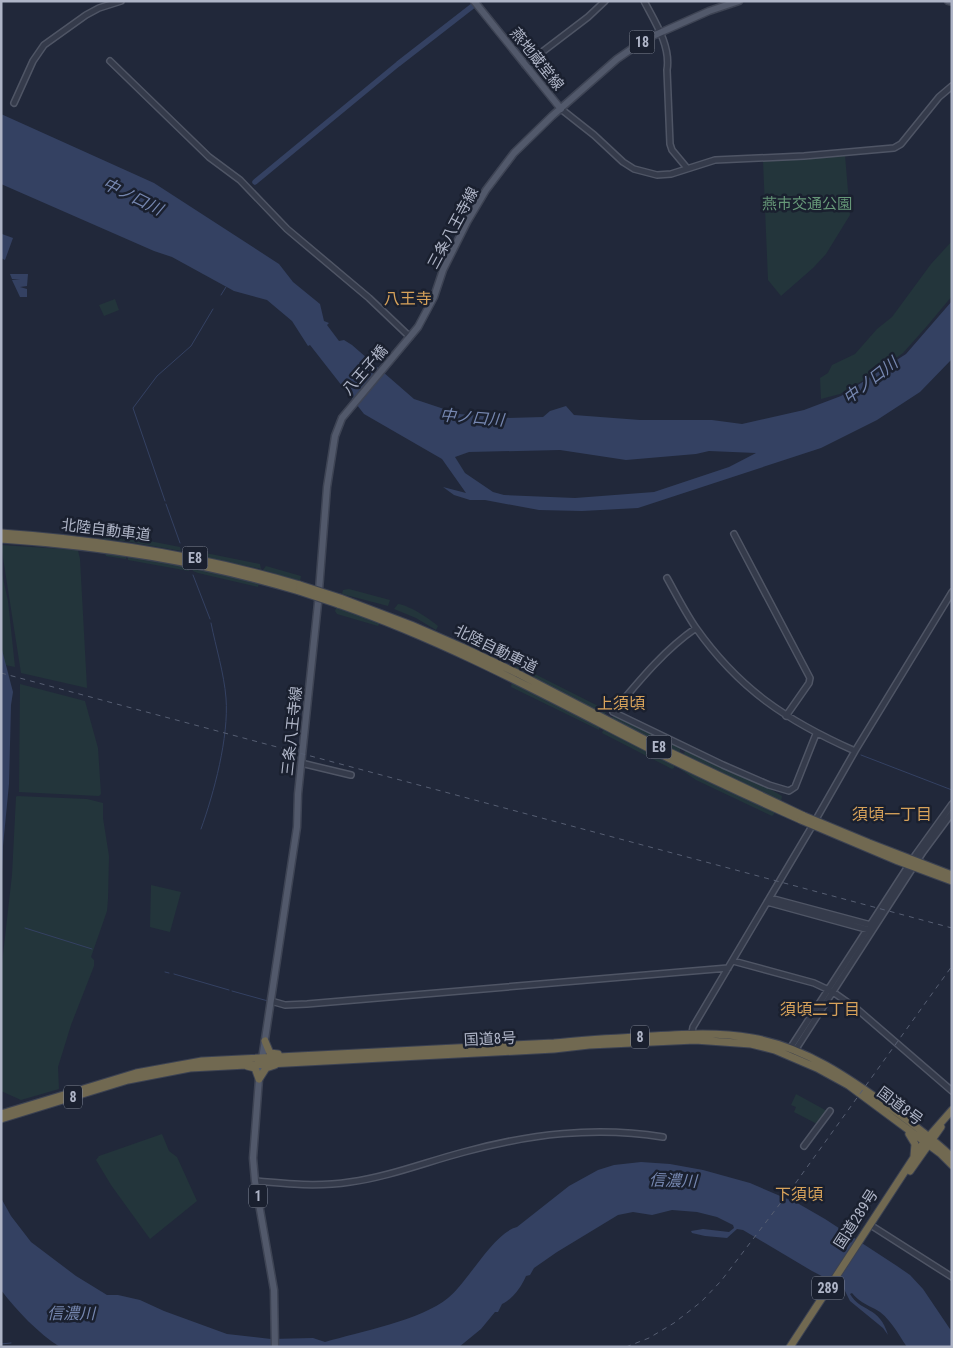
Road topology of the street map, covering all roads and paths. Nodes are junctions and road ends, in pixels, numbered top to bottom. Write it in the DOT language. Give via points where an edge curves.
graph roads {
  1 [pos="121,1"];
  2 [pos="474,1"];
  3 [pos="604,1"];
  4 [pos="644,1"];
  5 [pos="739,1"];
  6 [pos="948,1"];
  7 [pos="952,2"];
  8 [pos="659,32"];
  9 [pos="110,61"];
  10 [pos="525,65"];
  11 [pos="952,86"];
  12 [pos="14,103"];
  13 [pos="561,109"];
  14 [pos="687,168"];
  15 [pos="410,337"];
  16 [pos="401,347"];
  17 [pos="348,409"];
  18 [pos="1,533"];
  19 [pos="734,534"];
  20 [pos="1,539"];
  21 [pos="88,544"];
  22 [pos="667,578"];
  23 [pos="952,592"];
  24 [pos="696,628"];
  25 [pos="786,716"];
  26 [pos="816,734"];
  27 [pos="855,751"];
  28 [pos="301,763"];
  29 [pos="350,775"];
  30 [pos="952,804"];
  31 [pos="952,813"];
  32 [pos="803,818"];
  33 [pos="952,875"];
  34 [pos="952,881"];
  35 [pos="768,900"];
  36 [pos="871,928"];
  37 [pos="733,960"];
  38 [pos="728,968"];
  39 [pos="830,990"];
  40 [pos="271,1001"];
  41 [pos="691,1037"];
  42 [pos="264,1044"];
  43 [pos="791,1051"];
  44 [pos="297,1056"];
  45 [pos="236,1059"];
  46 [pos="262,1061"];
  47 [pos="291,1062"];
  48 [pos="229,1065"];
  49 [pos="144,1074"];
  50 [pos="259,1079"];
  51 [pos="952,1091"];
  52 [pos="952,1110"];
  53 [pos="830,1111"];
  54 [pos="1,1114"];
  55 [pos="901,1115"];
  56 [pos="952,1116"];
  57 [pos="1,1119"];
  58 [pos="939,1124"];
  59 [pos="908,1129"];
  60 [pos="663,1137"];
  61 [pos="928,1140"];
  62 [pos="804,1146"];
  63 [pos="914,1156"];
  64 [pos="952,1157"];
  65 [pos="952,1165"];
  66 [pos="255,1181"];
  67 [pos="869,1228"];
  68 [pos="952,1278"];
  69 [pos="275,1347"];
  70 [pos="790,1347"];
  71 [pos="794,1347"];
  1 -- 12 [label="street" via="86,15 44,45"];
  2 -- 10 [label="main road, 燕地蔵堂線"];
  3 -- 10 [label="street"];
  4 -- 8 [label="street"];
  5 -- 8 [label="main road, 燕地蔵堂線 / 18"];
  6 -- 7 [label="main road"];
  8 -- 13 [label="main road, 燕地蔵堂線 / 18" via="617,59"];
  8 -- 14 [label="street" via="669,60 670,144"];
  9 -- 15 [label="street" via="209,157 240,180 287,229"];
  10 -- 13 [label="main road, 燕地蔵堂線"];
  11 -- 14 [label="street" via="894,148 715,160"];
  13 -- 14 [label="street" via="634,169 657,175"];
  13 -- 15 [label="main road, 三条八王寺線" via="514,153 486,190 443,270 434,297"];
  15 -- 16 [label="main road, 三条八王寺線"];
  16 -- 17 [label="main road, 八王子橋"];
  17 -- 28 [label="main road, 三条八王寺線" via="337,429 331,454"];
  18 -- 21 [label="highway, 北陸自動車道 / E8"];
  19 -- 25 [label="street" via="810,678"];
  20 -- 21 [label="highway, 北陸自動車道 / E8"];
  21 -- 32 [label="highway, 北陸自動車道 / E8, bridge" via="139,547 249,570 339,601 431,637 516,676"];
  22 -- 24 [label="street"];
  23 -- 27 [label="street"];
  24 -- 25 [label="street" via="734,673"];
  24 -- 26 [label="street" via="678,640 656,662 613,712 723,765 789,791 795,787"];
  25 -- 26 [label="street"];
  26 -- 27 [label="street"];
  27 -- 35 [label="street"];
  28 -- 29 [label="street"];
  28 -- 40 [label="main road, 三条八王寺線" via="292,862"];
  30 -- 36 [label="street" via="916,854"];
  31 -- 36 [label="street"];
  32 -- 33 [label="highway, 北陸自動車道 / E8, bridge"];
  32 -- 34 [label="highway, 北陸自動車道 / E8, bridge" via="898,861"];
  35 -- 36 [label="street"];
  35 -- 37 [label="street"];
  36 -- 39 [label="street"];
  37 -- 38 [label="street"];
  37 -- 39 [label="street"];
  38 -- 40 [label="street" via="307,1004 285,1005"];
  38 -- 41 [label="street" via="693,1027"];
  39 -- 43 [label="street"];
  39 -- 51 [label="street" via="857,1009"];
  40 -- 42 [label="main road, 三条八王寺線"];
  41 -- 43 [label="highway, 国道8号 / 8"];
  41 -- 44 [label="highway, 国道8号 / 8" via="589,1039"];
  41 -- 47 [label="highway, 国道8号 / 8" via="554,1049"];
  42 -- 44 [label="highway" via="271,1054"];
  42 -- 45 [label="highway" via="256,1054"];
  42 -- 46 [label="main road, 三条八王寺線"];
  43 -- 55 [label="highway, 国道8号 / 8" via="841,1073"];
  43 -- 59 [label="highway, 国道8号 / 8" via="848,1085"];
  44 -- 46 [label="highway, 国道8号 / 8"];
  45 -- 46 [label="highway, 国道8号 / 8"];
  45 -- 49 [label="highway, 国道8号 / 8" via="202,1061"];
  46 -- 47 [label="highway, 国道8号 / 8"];
  46 -- 48 [label="highway, 国道8号 / 8"];
  46 -- 50 [label="main road, 1"];
  47 -- 50 [label="highway" via="270,1066"];
  48 -- 49 [label="highway, 国道8号 / 8"];
  48 -- 50 [label="highway" via="252,1066"];
  49 -- 54 [label="highway, 国道8号 / 8"];
  49 -- 57 [label="highway, 国道8号 / 8"];
  50 -- 66 [label="main road, 1" via="253,1158"];
  52 -- 58 [label="highway, 国道289号 / 289"];
  53 -- 62 [label="street"];
  55 -- 58 [label="highway" via="922,1127"];
  55 -- 61 [label="highway, 国道8号 / 8"];
  56 -- 61 [label="highway, 国道289号 / 289"];
  58 -- 61 [label="highway, 国道289号 / 289"];
  59 -- 61 [label="highway, 国道8号 / 8"];
  59 -- 63 [label="highway" via="914,1140"];
  60 -- 66 [label="street" via="622,1132 563,1133 508,1141 352,1182 312,1185"];
  61 -- 63 [label="highway, 国道289号 / 289"];
  61 -- 64 [label="highway, 国道8号 / 8"];
  61 -- 65 [label="highway, 国道8号 / 8"];
  61 -- 67 [label="highway, 国道289号 / 289"];
  63 -- 67 [label="highway, 国道289号 / 289"];
  66 -- 69 [label="main road, 1" via="270,1262"];
  67 -- 68 [label="street"];
  67 -- 70 [label="highway, 国道289号 / 289"];
  67 -- 71 [label="highway, 国道289号 / 289"];
}
